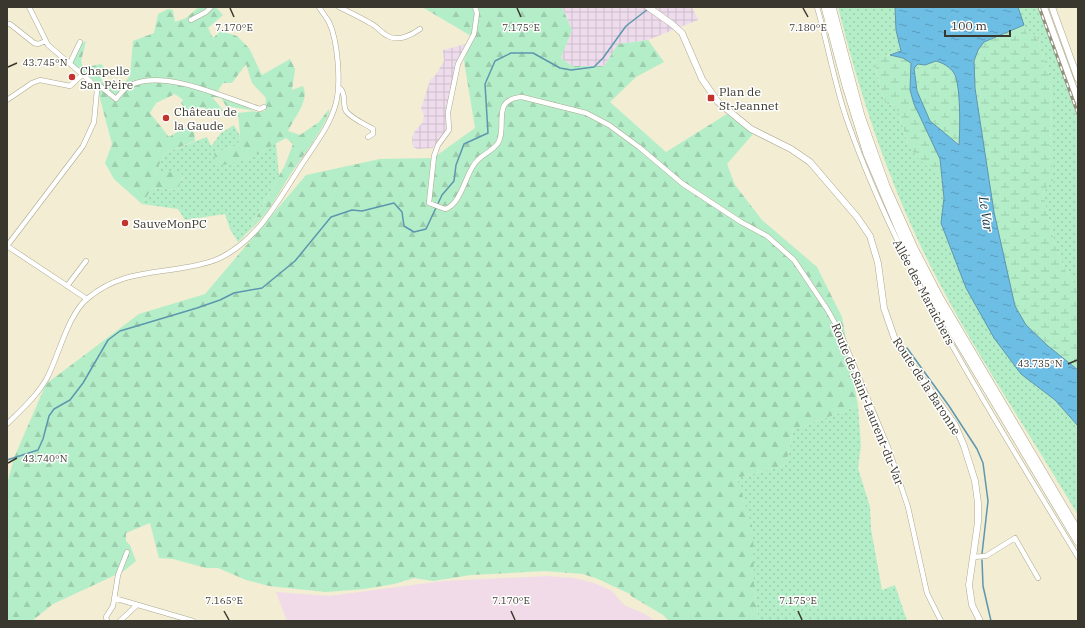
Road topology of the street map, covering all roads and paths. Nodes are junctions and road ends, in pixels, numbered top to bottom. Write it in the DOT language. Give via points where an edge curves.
graph roads {
  1 [pos="29,7"];
  2 [pos="211,7"];
  3 [pos="319,7"];
  4 [pos="339,7"];
  5 [pos="475,7"];
  6 [pos="817,7"];
  7 [pos="825,7"];
  8 [pos="832,7"];
  9 [pos="1044,7"];
  10 [pos="1052,7"];
  11 [pos="650,8"];
  12 [pos="191,20"];
  13 [pos="7,24"];
  14 [pos="420,29"];
  15 [pos="46,41"];
  16 [pos="80,42"];
  17 [pos="70,63"];
  18 [pos="82,75"];
  19 [pos="1078,80"];
  20 [pos="95,86"];
  21 [pos="338,87"];
  22 [pos="7,100"];
  23 [pos="1078,100"];
  24 [pos="264,107"];
  25 [pos="368,137"];
  26 [pos="7,246"];
  27 [pos="86,261"];
  28 [pos="67,286"];
  29 [pos="87,299"];
  30 [pos="7,424"];
  31 [pos="1078,530"];
  32 [pos="1078,542"];
  33 [pos="127,552"];
  34 [pos="973,557"];
  35 [pos="1078,557"];
  36 [pos="1038,578"];
  37 [pos="114,598"];
  38 [pos="136,605"];
  39 [pos="107,619"];
  40 [pos="100,621"];
  41 [pos="120,621"];
  42 [pos="193,621"];
  43 [pos="941,621"];
  44 [pos="980,621"];
  1 -- 15 [label="street"];
  2 -- 12 [label="street"];
  3 -- 21 [label="street" via="330,23"];
  4 -- 14 [label="street" via="372,23 393,38 408,36"];
  5 -- 43 [label="street, Route de Saint-Laurent-du-Var" via="477,13 474,34 458,64 448,112 449,130 438,145 434,156 429,198 432,205 445,209 456,200 476,160 498,143 504,106 522,97 598,119 639,146 683,184 778,244 804,274 843,339 890,453 908,507 927,593"];
  6 -- 35 [label="street, Allée des Maraîchers" via="847,120 892,232 940,325"];
  7 -- 32 [label="highway" via="867,154 908,251 958,342"];
  8 -- 31 [label="highway" via="861,116 886,186 914,248 943,304"];
  9 -- 23 [label="main road"];
  10 -- 19 [label="main road"];
  11 -- 34 [label="main road, Route de la Baronne" via="682,34 702,79 718,102 751,129 810,162 865,229 876,254 884,308 894,337 949,415 964,446 975,481 978,502"];
  13 -- 15 [label="street" via="38,44"];
  15 -- 17 [label="street"];
  16 -- 17 [label="street"];
  17 -- 18 [label="street"];
  18 -- 20 [label="street"];
  18 -- 22 [label="street" via="70,86 44,80 36,82"];
  20 -- 24 [label="street" via="100,86 116,99 132,84 163,81 260,109"];
  20 -- 26 [label="street" via="97,90 94,122 83,146"];
  21 -- 25 [label="street" via="343,93 344,106 349,114 374,129 373,134"];
  21 -- 29 [label="street" via="336,102 326,128 272,210 236,248 206,263 128,276 106,286"];
  26 -- 28 [label="street"];
  27 -- 28 [label="street"];
  28 -- 29 [label="street"];
  29 -- 30 [label="street" via="76,313 46,379"];
  33 -- 37 [label="street" via="118,574"];
  34 -- 36 [label="street" via="986,556 1015,538"];
  34 -- 44 [label="main road, Route de la Baronne" via="970,595"];
  37 -- 38 [label="street"];
  37 -- 39 [label="street"];
  38 -- 41 [label="street"];
  38 -- 42 [label="street"];
  39 -- 40 [label="street"];
}
